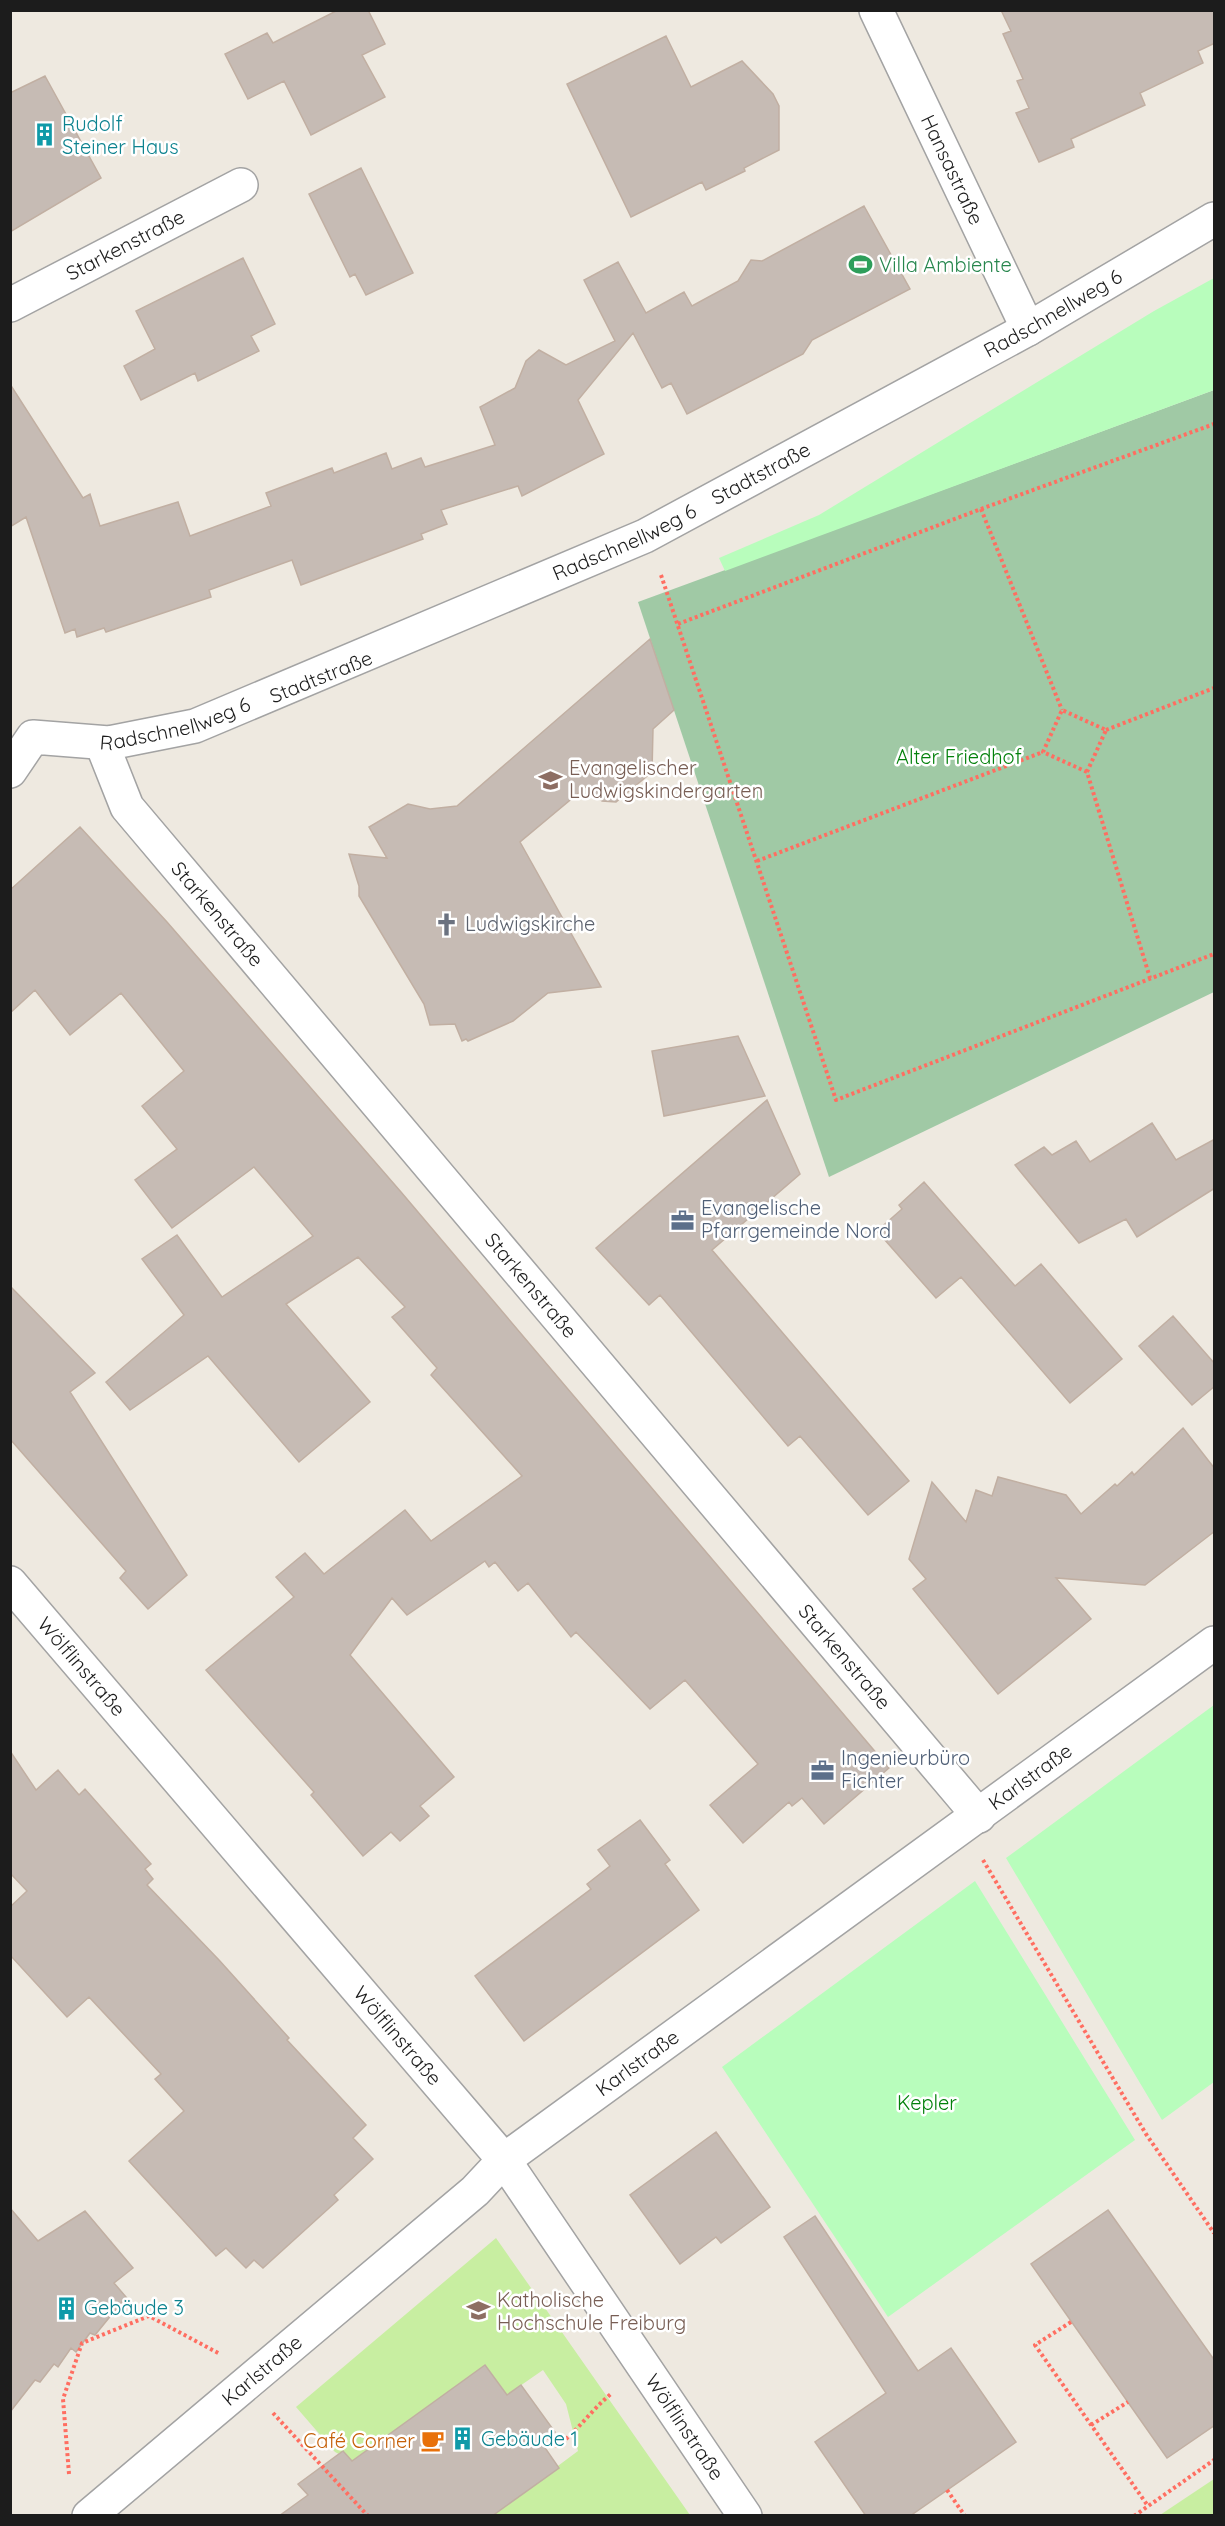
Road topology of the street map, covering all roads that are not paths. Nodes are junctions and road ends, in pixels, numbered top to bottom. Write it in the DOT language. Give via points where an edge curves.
graph roads {
  1 [pos="876,10"];
  2 [pos="241,185"];
  3 [pos="1215,217"];
  4 [pos="10,305"];
  5 [pos="1028,329"];
  6 [pos="22,734"];
  7 [pos="105,744"];
  8 [pos="10,772"];
  9 [pos="10,1583"];
  10 [pos="1215,1643"];
  11 [pos="971,1821"];
  12 [pos="504,2160"];
  13 [pos="88,2516"];
  14 [pos="745,2516"];
  1 -- 5 [label="street, Hansastraße"];
  2 -- 4 [label="street, Starkenstraße"];
  3 -- 5 [label="street, Stadtstraße"];
  5 -- 7 [label="street, Stadtstraße" via="817,448 645,536 310,684 188,731"];
  6 -- 7 [label="street, Radschnellweg 6"];
  6 -- 8 [label="street"];
  7 -- 11 [label="street, Starkenstraße" via="127,807"];
  9 -- 12 [label="street, Wölflinstraße"];
  10 -- 11 [label="street, Karlstraße"];
  11 -- 12 [label="street, Karlstraße"];
  12 -- 13 [label="street, Karlstraße" via="475,2192"];
  12 -- 14 [label="street, Wölflinstraße"];
}
